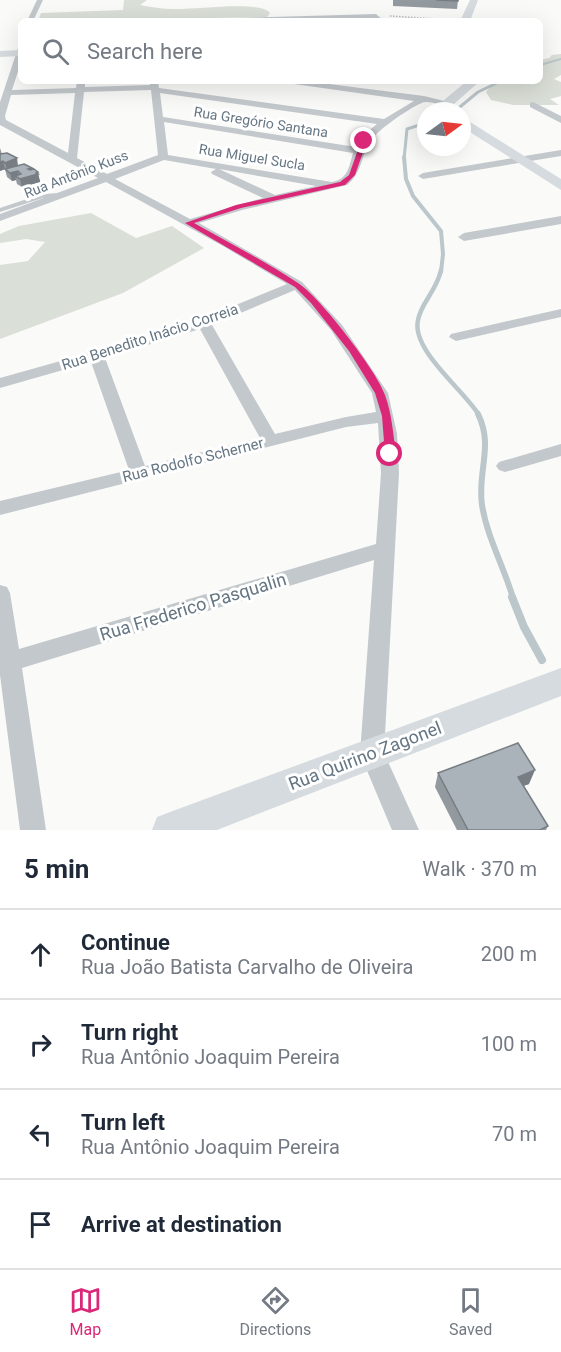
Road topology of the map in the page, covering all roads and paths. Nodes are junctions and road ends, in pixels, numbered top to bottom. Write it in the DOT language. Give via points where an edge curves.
graph roads {
  1 [pos="40,0"];
  2 [pos="474,0"];
  3 [pos="31,18"];
  4 [pos="466,18"];
  5 [pos="18,52"];
  6 [pos="0,54"];
  7 [pos="18,61"];
  8 [pos="310,84"];
  9 [pos="471,84"];
  10 [pos="80,86"];
  11 [pos="155,86"];
  12 [pos="8,93"];
  13 [pos="424,99"];
  14 [pos="432,102"];
  15 [pos="455,102"];
  16 [pos="533,105"];
  17 [pos="561,108"];
  18 [pos="544,111"];
  19 [pos="159,119"];
  20 [pos="561,120"];
  21 [pos="386,123"];
  22 [pos="471,127"];
  23 [pos="359,151"];
  24 [pos="561,153"];
  25 [pos="163,158"];
  26 [pos="520,159"];
  27 [pos="72,161"];
  28 [pos="196,163"];
  29 [pos="423,176"];
  30 [pos="105,179"];
  31 [pos="335,186"];
  32 [pos="561,186"];
  33 [pos="62,195"];
  34 [pos="274,199"];
  35 [pos="0,210"];
  36 [pos="0,218"];
  37 [pos="561,220"];
  38 [pos="188,223"];
  39 [pos="464,237"];
  40 [pos="297,285"];
  41 [pos="561,313"];
  42 [pos="204,323"];
  43 [pos="456,337"];
  44 [pos="97,356"];
  45 [pos="0,383"];
  46 [pos="386,416"];
  47 [pos="270,441"];
  48 [pos="561,450"];
  49 [pos="505,466"];
  50 [pos="139,474"];
  51 [pos="0,508"];
  52 [pos="386,549"];
  53 [pos="0,593"];
  54 [pos="5,664"];
  55 [pos="561,682"];
  56 [pos="372,754"];
  57 [pos="221,821"];
  58 [pos="33,830"];
  59 [pos="170,830"];
  60 [pos="406,830"];
  1 -- 3 [label="street"];
  2 -- 4 [label="street"];
  5 -- 6 [label="street"];
  7 -- 12 [label="street"];
  8 -- 13 [label="street"];
  9 -- 15 [label="street"];
  10 -- 11 [label="street"];
  10 -- 12 [label="street"];
  10 -- 27 [label="street"];
  11 -- 19 [label="street"];
  11 -- 21 [label="street"];
  12 -- 27 [label="street" via="0,116 2,122"];
  13 -- 14 [label="street"];
  13 -- 21 [label="street"];
  16 -- 18 [label="street"];
  17 -- 18 [label="street"];
  18 -- 20 [label="street"];
  19 -- 23 [label="street, Rua Gregório Santana"];
  19 -- 25 [label="street"];
  21 -- 23 [label="street" via="369,136"];
  22 -- 26 [label="street"];
  23 -- 31 [label="street" via="352,175"];
  24 -- 26 [label="street"];
  25 -- 28 [label="street, Rua Miguel Sucla"];
  25 -- 30 [label="street, Rua Antônio Kuss"];
  26 -- 29 [label="street"];
  26 -- 32 [label="street"];
  27 -- 30 [label="street"];
  28 -- 31 [label="street, Rua Miguel Sucla"];
  28 -- 34 [label="street"];
  30 -- 33 [label="street, Rua Antônio Kuss"];
  30 -- 38 [label="street"];
  31 -- 34 [label="street"];
  33 -- 35 [label="lane" via="42,196"];
  33 -- 36 [label="street, Rua Antônio Kuss"];
  34 -- 38 [label="street"];
  37 -- 39 [label="street"];
  38 -- 40 [label="street"];
  40 -- 42 [label="street, Rua Benedito Inácio Correia"];
  40 -- 46 [label="street" via="337,328 372,378"];
  41 -- 43 [label="street"];
  42 -- 44 [label="street, Rua Benedito Inácio Correia"];
  42 -- 47 [label="street"];
  44 -- 45 [label="street, Rua Benedito Inácio Correia"];
  44 -- 50 [label="street"];
  46 -- 47 [label="street, Rua Rodolfo Scherner"];
  46 -- 52 [label="street" via="390,473"];
  47 -- 50 [label="street, Rua Rodolfo Scherner"];
  48 -- 49 [label="street"];
  50 -- 51 [label="street, Rua Rodolfo Scherner"];
  52 -- 54 [label="street, Rua Frederico Pasqualin"];
  52 -- 56 [label="street"];
  53 -- 54 [label="street"];
  54 -- 58 [label="street"];
  55 -- 56 [label="street, Rua Quirino Zagonel"];
  56 -- 57 [label="street, Rua Quirino Zagonel"];
  56 -- 60 [label="street"];
  57 -- 59 [label="street, Rua Quirino Zagonel"];
}
